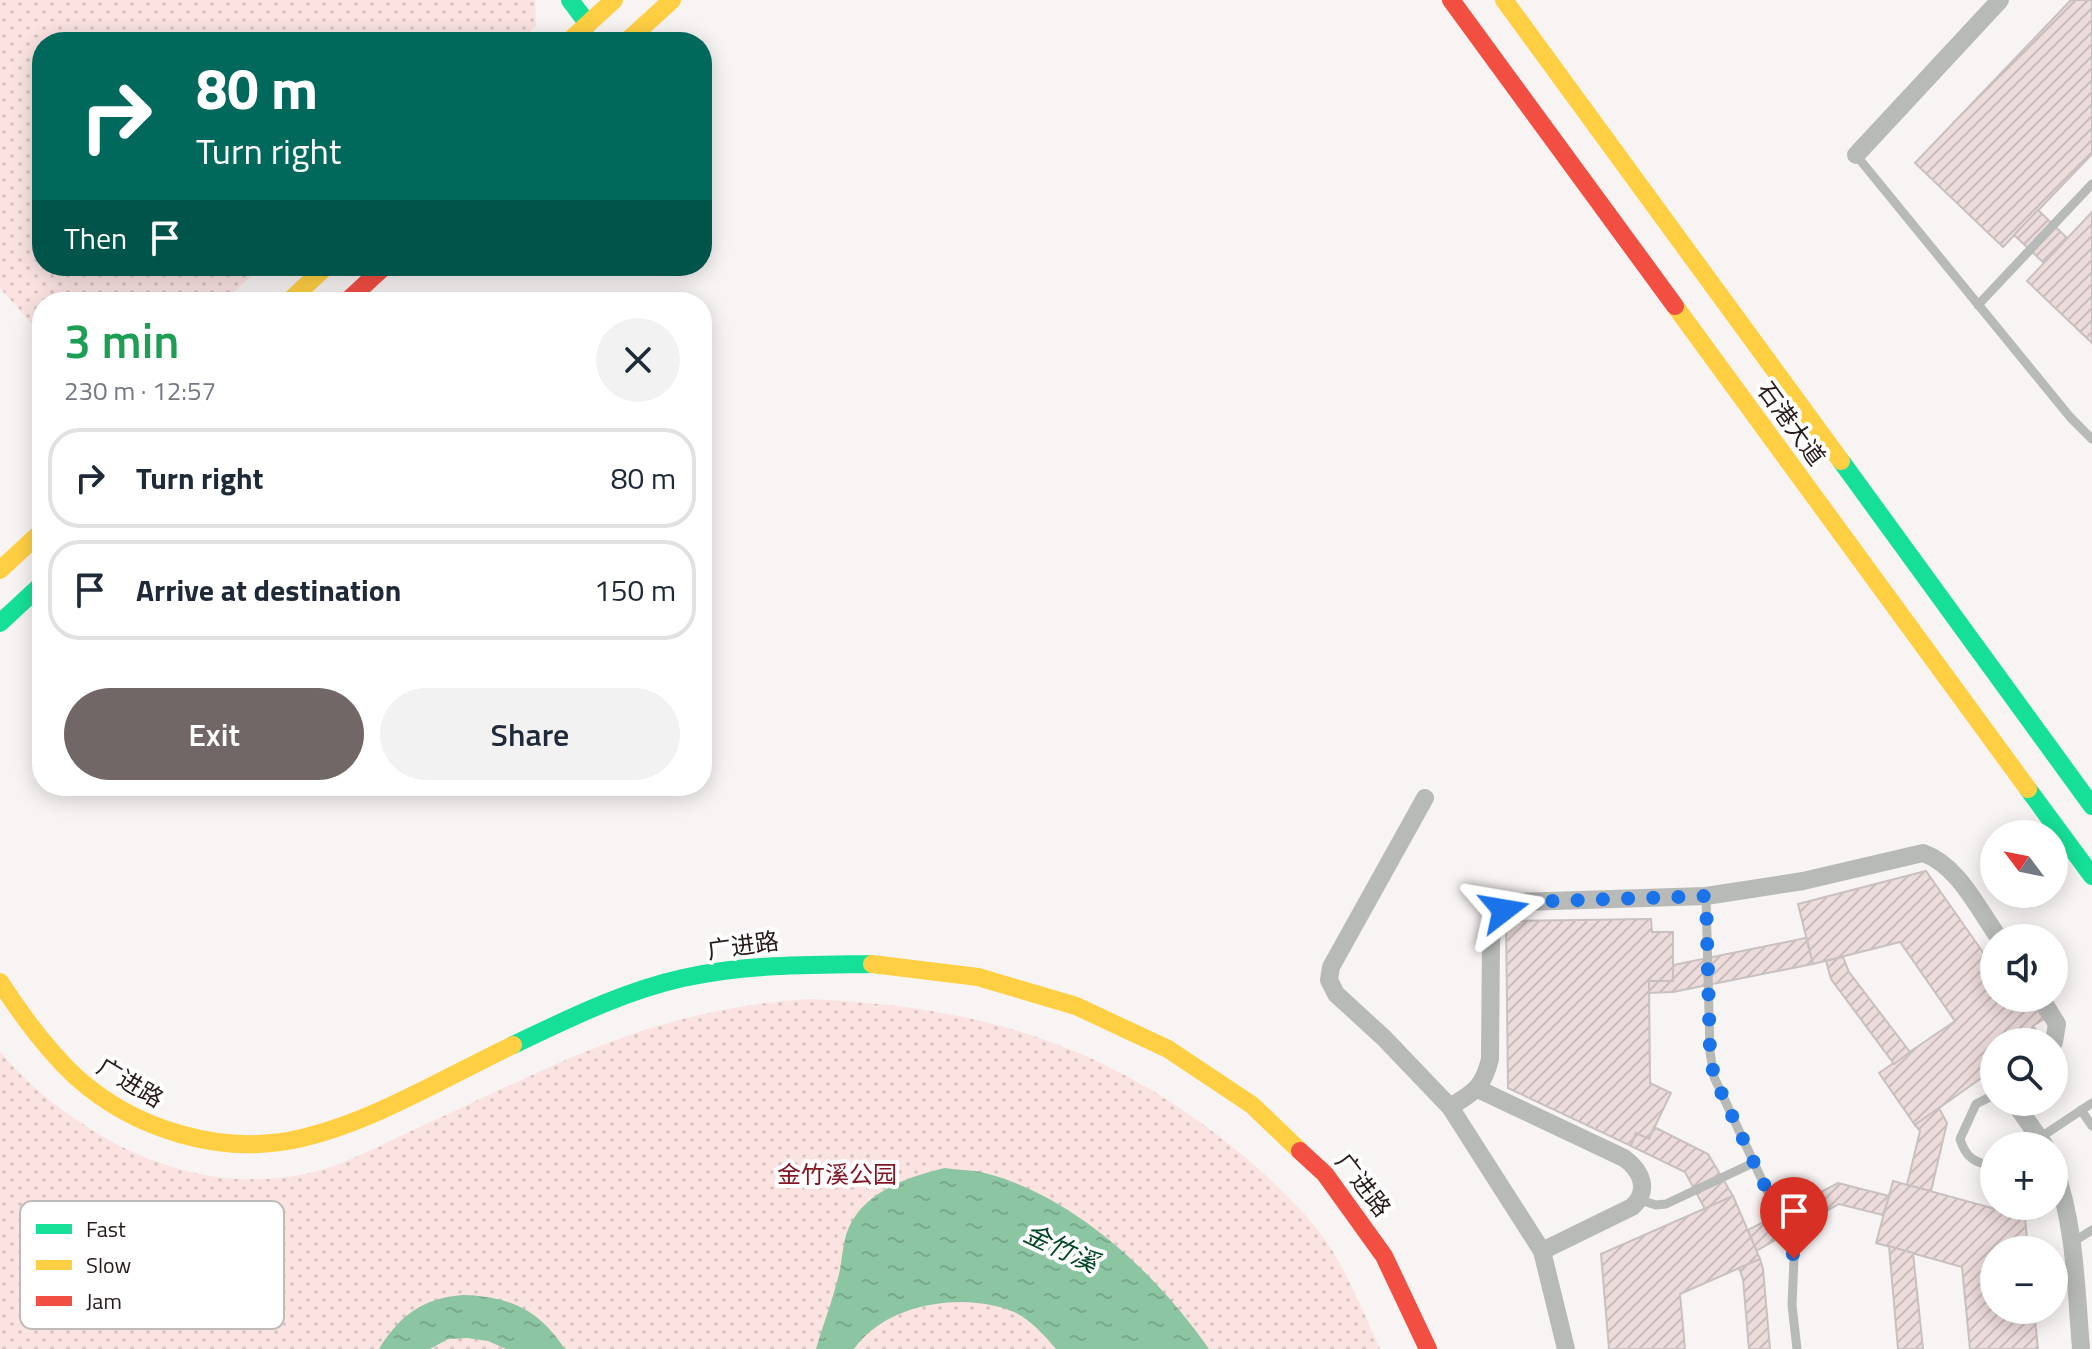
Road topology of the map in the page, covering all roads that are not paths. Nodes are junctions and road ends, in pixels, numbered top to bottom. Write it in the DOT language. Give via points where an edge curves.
graph roads {
  1 [pos="570,0"];
  2 [pos="614,0"];
  3 [pos="672,0"];
  4 [pos="1451,0"];
  5 [pos="1504,0"];
  6 [pos="2000,0"];
  7 [pos="588,24"];
  8 [pos="579,32"];
  9 [pos="637,32"];
  10 [pos="1856,155"];
  11 [pos="2092,184"];
  12 [pos="316,276"];
  13 [pos="374,276"];
  14 [pos="299,292"];
  15 [pos="357,292"];
  16 [pos="1978,305"];
  17 [pos="2092,439"];
  18 [pos="32,540"];
  19 [pos="0,570"];
  20 [pos="32,593"];
  21 [pos="0,623"];
  22 [pos="1425,798"];
  23 [pos="2092,806"];
  24 [pos="2092,876"];
  25 [pos="1706,896"];
  26 [pos="1989,924"];
  27 [pos="0,982"];
  28 [pos="1478,1089"];
  29 [pos="1980,1102"];
  30 [pos="2092,1103"];
  31 [pos="1450,1107"];
  32 [pos="2081,1110"];
  33 [pos="2092,1126"];
  34 [pos="2054,1132"];
  35 [pos="1753,1163"];
  36 [pos="1980,1163"];
  37 [pos="1640,1200"];
  38 [pos="2067,1220"];
  39 [pos="2092,1230"];
  40 [pos="2073,1242"];
  41 [pos="1542,1251"];
  42 [pos="1428,1349"];
  43 [pos="1566,1349"];
  44 [pos="1797,1349"];
  45 [pos="2081,1349"];
  1 -- 7 [label="main road"];
  2 -- 7 [label="main road"];
  3 -- 9 [label="main road"];
  4 -- 24 [label="main road, 石港大道"];
  5 -- 23 [label="main road, 石港大道"];
  6 -- 10 [label="street"];
  7 -- 8 [label="main road"];
  10 -- 16 [label="lane"];
  11 -- 16 [label="lane"];
  12 -- 14 [label="main road"];
  13 -- 15 [label="main road"];
  16 -- 17 [label="lane"];
  18 -- 19 [label="main road"];
  20 -- 21 [label="main road"];
  22 -- 31 [label="street" via="1331,967 1329,980 1336,994"];
  25 -- 26 [label="street" via="1803,881 1923,853 1949,869"];
  25 -- 28 [label="street" via="1520,902 1504,910 1491,939 1490,1059"];
  25 -- 35 [label="lane" via="1714,1077"];
  27 -- 42 [label="main road, 广进路" via="62,1066 129,1116 202,1141 262,1144 320,1133 381,1109 574,1017 654,986 740,968 818,961 915,964 1003,983 1098,1014 1172,1049 1235,1091 1294,1140 1344,1194 1389,1261"];
  28 -- 31 [label="street"];
  28 -- 37 [label="street" via="1624,1158 1641,1176"];
  29 -- 36 [label="lane" via="1960,1139 1963,1151"];
  30 -- 32 [label="lane"];
  31 -- 41 [label="street"];
  32 -- 33 [label="lane"];
  32 -- 34 [label="lane"];
  35 -- 37 [label="lane" via="1666,1204"];
  35 -- 44 [label="lane" via="1790,1240"];
  37 -- 41 [label="street"];
  38 -- 40 [label="street"];
  39 -- 40 [label="lane"];
  40 -- 45 [label="street"];
  41 -- 43 [label="street"];
}
